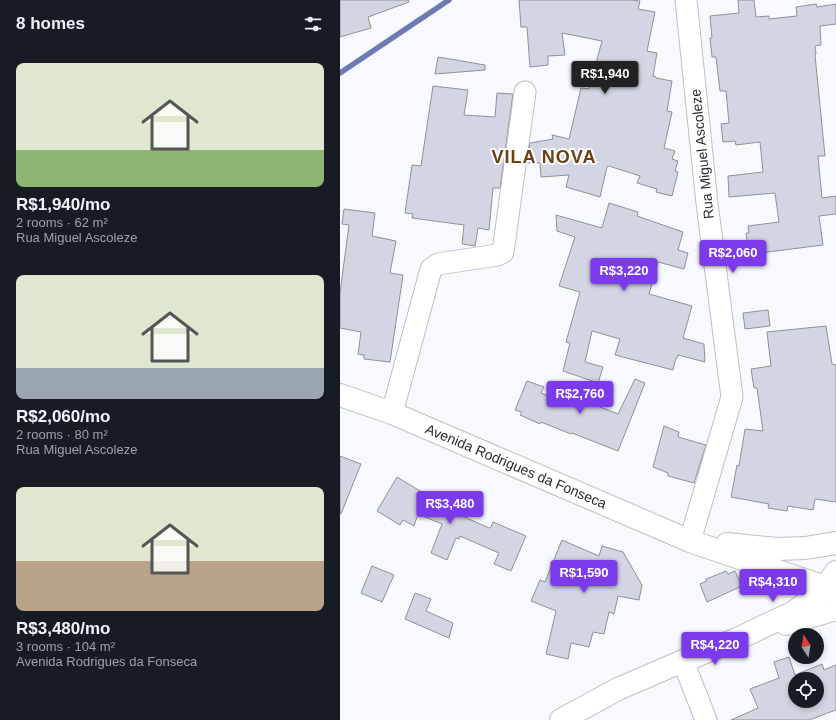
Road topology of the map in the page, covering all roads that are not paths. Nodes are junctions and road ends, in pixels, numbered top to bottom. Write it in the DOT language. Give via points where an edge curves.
graph roads {
  1 [pos="686,0"];
  2 [pos="525,92"];
  3 [pos="340,395"];
  4 [pos="392,413"];
  5 [pos="690,541"];
  6 [pos="836,543"];
  7 [pos="832,583"];
  8 [pos="836,609"];
  9 [pos="735,640"];
  10 [pos="683,660"];
  11 [pos="561,720"];
  12 [pos="706,720"];
  1 -- 5 [label="street, Rua Miguel Ascoleze" via="707,203 732,397"];
  2 -- 4 [label="street" via="503,252 438,264 431,269"];
  3 -- 4 [label="main road, Avenida Rodrigues da Fonseca"];
  4 -- 5 [label="main road, Avenida Rodrigues da Fonseca"];
  5 -- 6 [label="main road, Avenida Rodrigues da Fonseca" via="777,549"];
  5 -- 7 [label="main road, Avenida Rodrigues da Fonseca"];
  7 -- 9 [label="main road" via="794,612"];
  8 -- 9 [label="main road"];
  9 -- 10 [label="main road"];
  10 -- 11 [label="main road" via="618,689"];
  10 -- 12 [label="street"];
}
